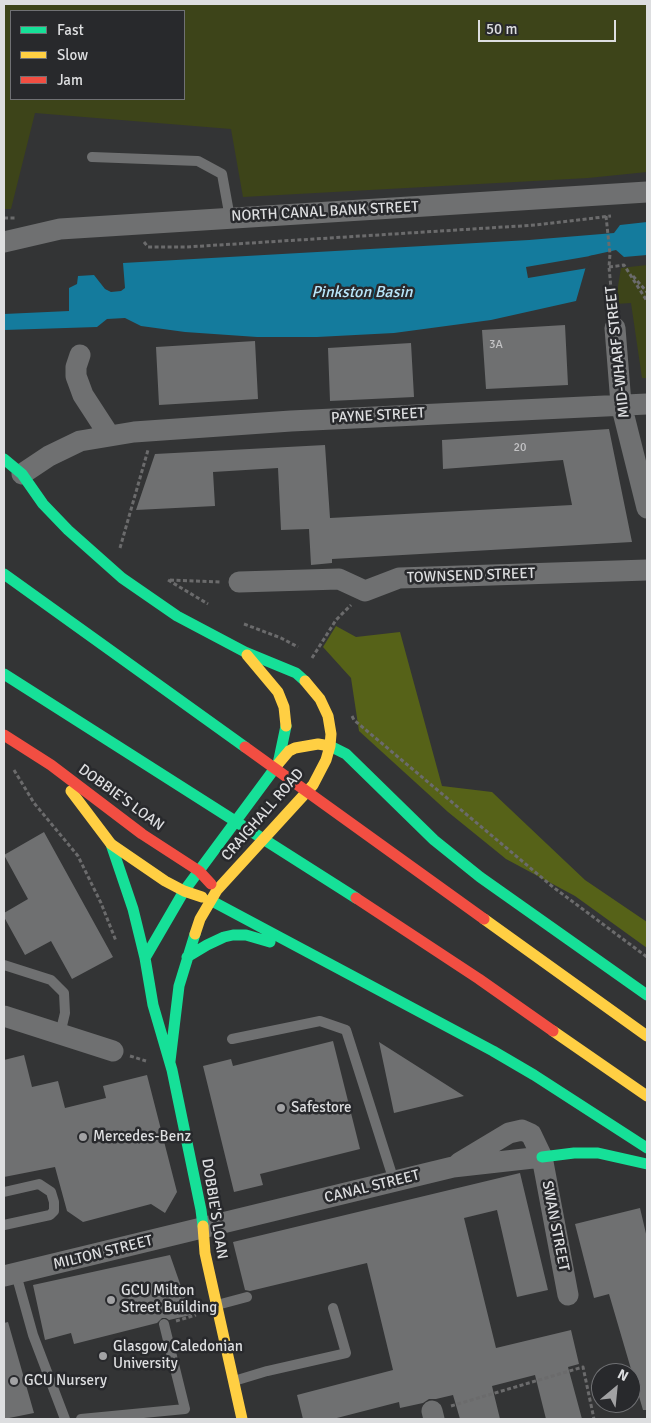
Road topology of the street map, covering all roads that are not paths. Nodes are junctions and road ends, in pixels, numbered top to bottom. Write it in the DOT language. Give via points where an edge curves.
graph roads {
  1 [pos="92,157"];
  2 [pos="647,192"];
  3 [pos="230,218"];
  4 [pos="4,242"];
  5 [pos="614,328"];
  6 [pos="80,355"];
  7 [pos="620,404"];
  8 [pos="647,404"];
  9 [pos="109,435"];
  10 [pos="4,459"];
  11 [pos="22,474"];
  12 [pos="647,508"];
  13 [pos="647,570"];
  14 [pos="4,574"];
  15 [pos="239,582"];
  16 [pos="245,652"];
  17 [pos="4,674"];
  18 [pos="4,734"];
  19 [pos="330,746"];
  20 [pos="278,764"];
  21 [pos="51,765"];
  22 [pos="111,844"];
  23 [pos="199,871"];
  24 [pos="184,891"];
  25 [pos="214,895"];
  26 [pos="309,954"];
  27 [pos="187,957"];
  28 [pos="145,958"];
  29 [pos="4,965"];
  30 [pos="647,995"];
  31 [pos="4,1016"];
  32 [pos="60,1034"];
  33 [pos="647,1036"];
  34 [pos="232,1039"];
  35 [pos="113,1051"];
  36 [pos="170,1061"];
  37 [pos="647,1096"];
  38 [pos="647,1148"];
  39 [pos="542,1157"];
  40 [pos="647,1164"];
  41 [pos="453,1167"];
  42 [pos="394,1181"];
  43 [pos="4,1192"];
  44 [pos="4,1225"];
  45 [pos="203,1228"];
  46 [pos="10,1275"];
  47 [pos="568,1296"];
  48 [pos="246,1298"];
  49 [pos="216,1307"];
  50 [pos="333,1308"];
  51 [pos="164,1324"];
  52 [pos="233,1382"];
  53 [pos="65,1419"];
  54 [pos="81,1419"];
  55 [pos="242,1419"];
  1 -- 3 [label="lane" via="198,161 222,174"];
  2 -- 3 [label="street, NORTH CANAL BANK STREET"];
  3 -- 4 [label="street, NORTH CANAL BANK STREET" via="60,229"];
  5 -- 7 [label="street, MID-WHARF STREET"];
  6 -- 9 [label="street" via="76,376 83,395"];
  7 -- 8 [label="street, PAYNE STREET"];
  7 -- 9 [label="street, PAYNE STREET" via="291,420"];
  7 -- 12 [label="street, MID-WHARF STREET"];
  9 -- 11 [label="street, PAYNE STREET" via="66,447"];
  10 -- 11 [label="main road, CRAIGHALL ROAD"];
  11 -- 16 [label="main road, CRAIGHALL ROAD" via="43,504 92,554 122,578 177,616"];
  13 -- 15 [label="street, TOWNSEND STREET" via="399,578 365,591 339,579"];
  14 -- 33 [label="main road"];
  16 -- 19 [label="main road, CRAIGHALL ROAD" via="296,673 312,687 328,716"];
  16 -- 20 [label="main road, CRAIGHALL ROAD" via="278,692 284,707 286,726"];
  17 -- 37 [label="main road" via="310,866"];
  18 -- 21 [label="main road, DOBBIE'S LOAN"];
  19 -- 20 [label="main road" via="318,744 295,748"];
  19 -- 25 [label="main road, CRAIGHALL ROAD" via="313,785"];
  19 -- 30 [label="main road" via="346,754 434,840 480,877"];
  20 -- 23 [label="main road, CRAIGHALL ROAD"];
  21 -- 22 [label="main road, DOBBIE'S LOAN"];
  21 -- 23 [label="main road, DOBBIE'S LOAN" via="142,834"];
  22 -- 24 [label="main road, DOBBIE'S LOAN" via="148,871"];
  22 -- 28 [label="main road, DOBBIE'S LOAN" via="133,909"];
  23 -- 24 [label="main road"];
  23 -- 25 [label="main road, DOBBIE'S LOAN"];
  24 -- 25 [label="main road, DOBBIE'S LOAN"];
  24 -- 28 [label="main road"];
  25 -- 26 [label="main road"];
  25 -- 27 [label="main road, DOBBIE'S LOAN" via="200,919"];
  26 -- 27 [label="main road" via="246,935 233,935"];
  26 -- 38 [label="main road" via="526,1070"];
  27 -- 36 [label="main road, DOBBIE'S LOAN" via="176,1005"];
  28 -- 36 [label="main road, DOBBIE'S LOAN" via="153,1005"];
  29 -- 32 [label="lane" via="51,980 64,993 65,1013"];
  31 -- 32 [label="street"];
  32 -- 35 [label="street"];
  34 -- 42 [label="lane" via="320,1021 346,1030"];
  36 -- 45 [label="main road, DOBBIE'S LOAN"];
  39 -- 40 [label="main road" via="598,1153"];
  39 -- 41 [label="street, CANAL STREET"];
  39 -- 41 [label="street, SWAN STREET" via="532,1134 522,1130 509,1133"];
  39 -- 47 [label="street, SWAN STREET"];
  41 -- 42 [label="street, CANAL STREET"];
  42 -- 45 [label="street, CANAL STREET"];
  43 -- 44 [label="lane" via="39,1184 51,1192 54,1202 54,1211 50,1215"];
  45 -- 46 [label="street, MILTON STREET"];
  45 -- 49 [label="main road, DOBBIE'S LOAN"];
  46 -- 53 [label="lane"];
  48 -- 49 [label="lane"];
  49 -- 52 [label="main road, DOBBIE'S LOAN"];
  50 -- 52 [label="lane" via="346,1353"];
  51 -- 54 [label="lane" via="185,1408"];
  52 -- 55 [label="main road, DOBBIE'S LOAN"];
}
